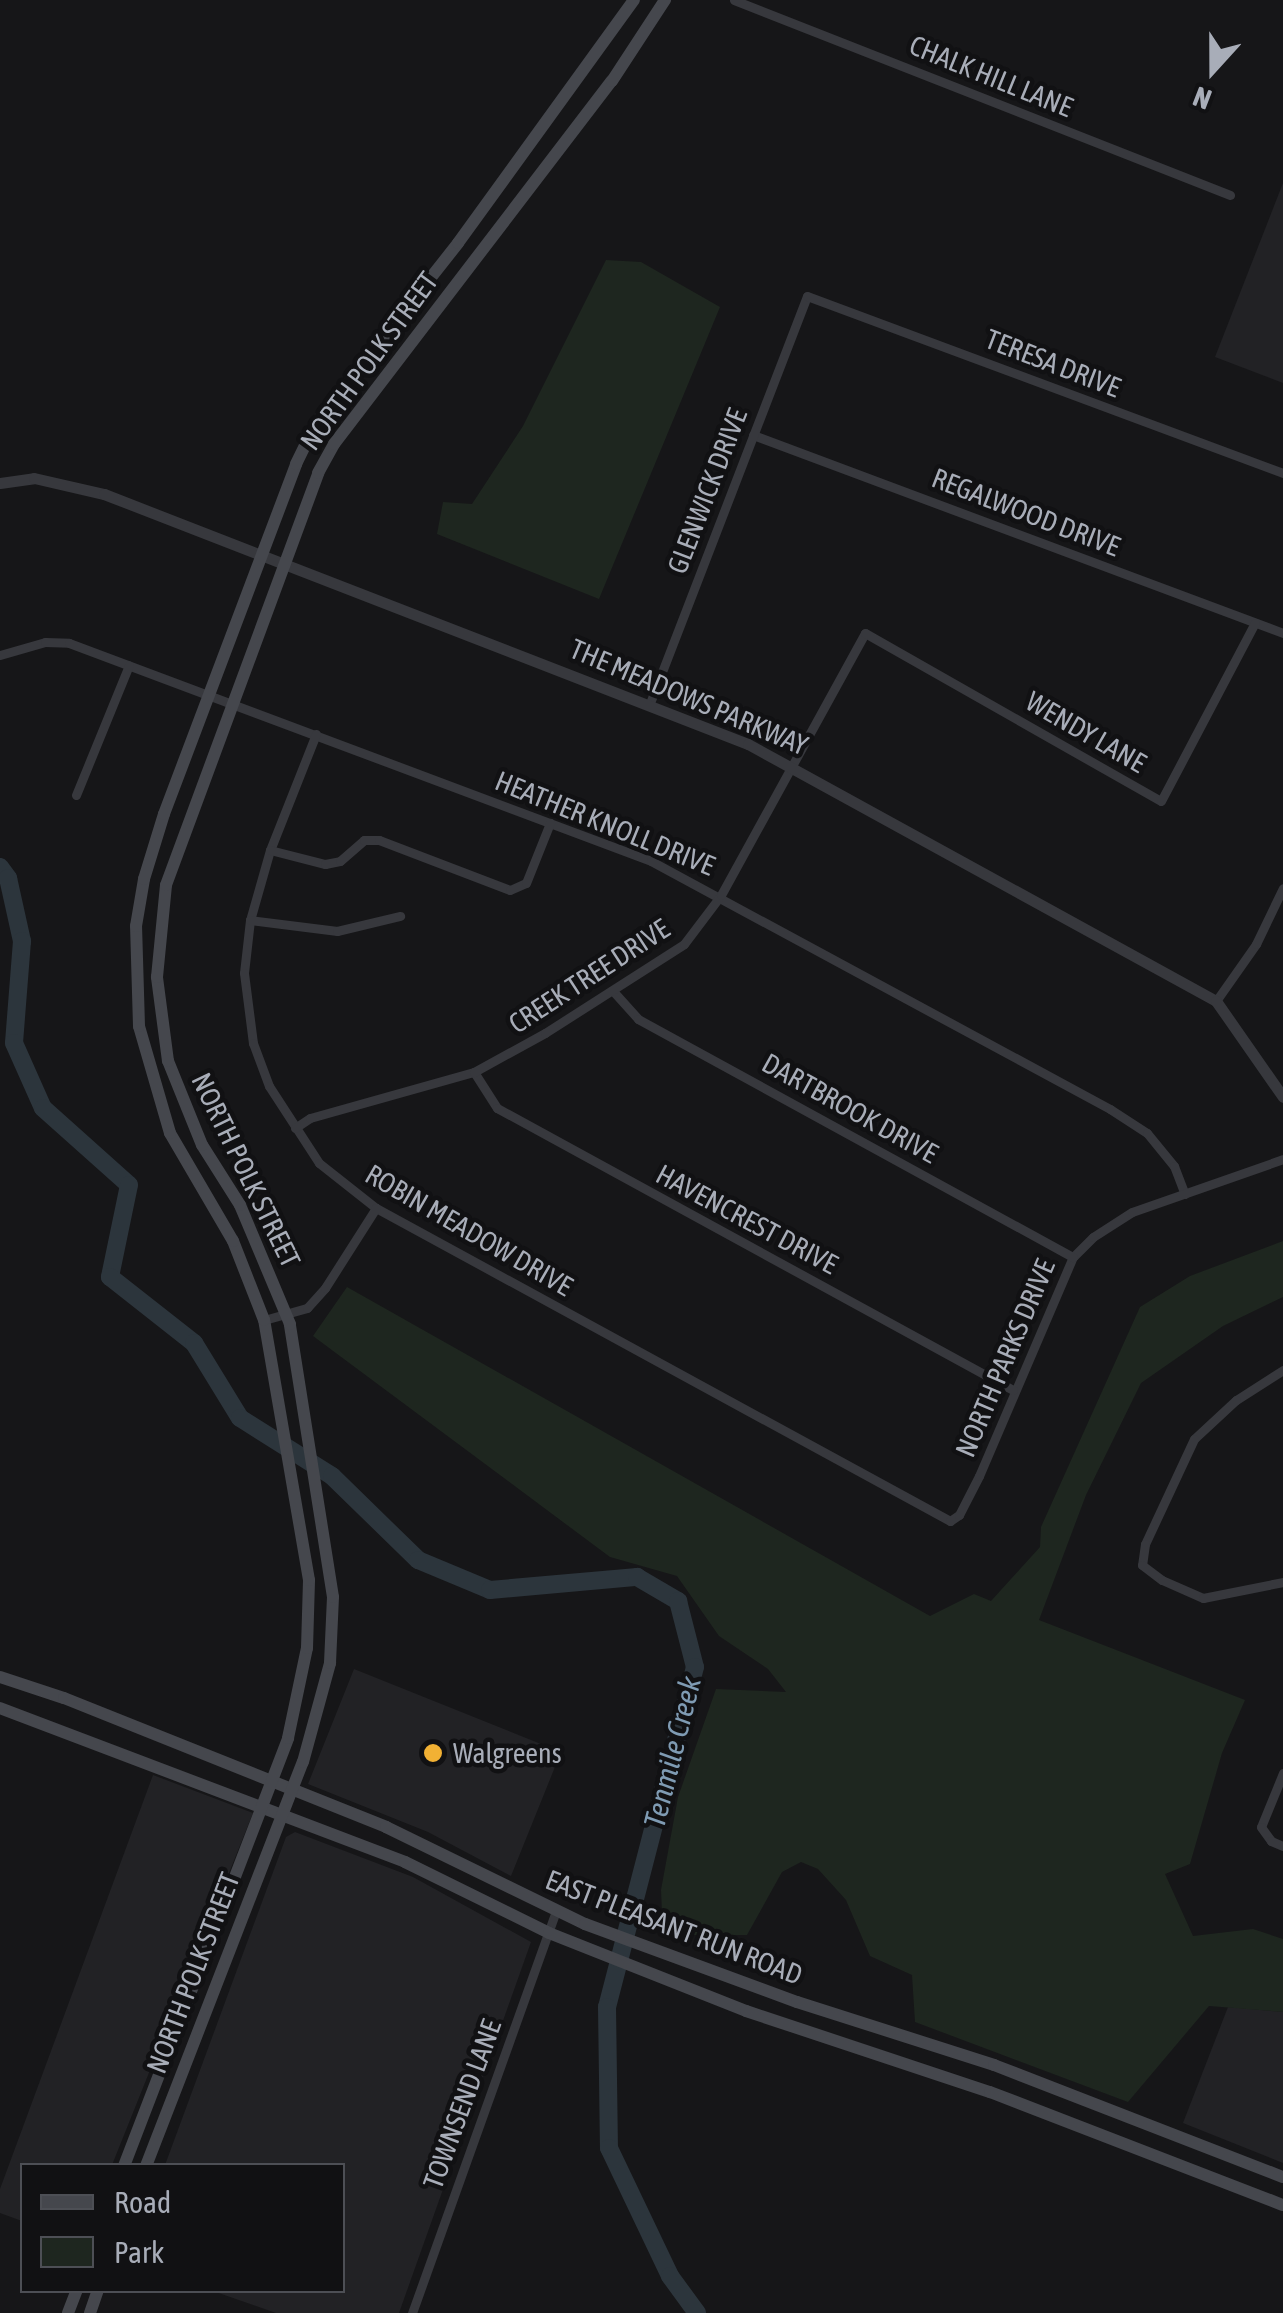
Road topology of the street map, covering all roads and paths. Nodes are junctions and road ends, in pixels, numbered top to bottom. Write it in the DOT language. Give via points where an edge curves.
graph roads {
  1 [pos="634,0"];
  2 [pos="665,0"];
  3 [pos="734,0"];
  4 [pos="1230,195"];
  5 [pos="458,242"];
  6 [pos="476,256"];
  7 [pos="807,296"];
  8 [pos="753,435"];
  9 [pos="1283,473"];
  10 [pos="0,483"];
  11 [pos="263,553"];
  12 [pos="283,561"];
  13 [pos="1255,623"];
  14 [pos="865,633"];
  15 [pos="1283,633"];
  16 [pos="0,655"];
  17 [pos="129,665"];
  18 [pos="210,695"];
  19 [pos="231,703"];
  20 [pos="650,703"];
  21 [pos="316,734"];
  22 [pos="791,766"];
  23 [pos="76,795"];
  24 [pos="550,822"];
  25 [pos="270,850"];
  26 [pos="1283,888"];
  27 [pos="721,895"];
  28 [pos="400,916"];
  29 [pos="250,920"];
  30 [pos="613,990"];
  31 [pos="1216,1001"];
  32 [pos="474,1072"];
  33 [pos="1283,1097"];
  34 [pos="295,1128"];
  35 [pos="1283,1159"];
  36 [pos="1185,1194"];
  37 [pos="376,1208"];
  38 [pos="1073,1257"];
  39 [pos="286,1314"];
  40 [pos="264,1320"];
  41 [pos="1283,1370"];
  42 [pos="1013,1390"];
  43 [pos="950,1521"];
  44 [pos="1283,1582"];
  45 [pos="0,1678"];
  46 [pos="64,1698"];
  47 [pos="0,1708"];
  48 [pos="55,1725"];
  49 [pos="1283,1773"];
  50 [pos="272,1780"];
  51 [pos="292,1788"];
  52 [pos="262,1807"];
  53 [pos="282,1815"];
  54 [pos="413,1839"];
  55 [pos="1283,1846"];
  56 [pos="405,1862"];
  57 [pos="556,1911"];
  58 [pos="215,1930"];
  59 [pos="549,1933"];
  60 [pos="233,1936"];
  61 [pos="870,2025"];
  62 [pos="862,2051"];
  63 [pos="1138,2122"];
  64 [pos="135,2138"];
  65 [pos="154,2144"];
  66 [pos="1130,2145"];
  67 [pos="125,2163"];
  68 [pos="147,2163"];
  69 [pos="1283,2177"];
  70 [pos="1283,2204"];
  71 [pos="412,2313"];
  1 -- 5 [label="main road, NORTH POLK STREET"];
  2 -- 6 [label="main road, NORTH POLK STREET" via="612,81"];
  3 -- 4 [label="street, CHALK HILL LANE"];
  5 -- 6 [label="main road"];
  5 -- 11 [label="main road, NORTH POLK STREET" via="316,424"];
  6 -- 12 [label="main road, NORTH POLK STREET" via="334,444"];
  7 -- 8 [label="street, GLENWICK DRIVE"];
  7 -- 9 [label="street, TERESA DRIVE"];
  8 -- 13 [label="street, REGALWOOD DRIVE"];
  8 -- 20 [label="street, GLENWICK DRIVE"];
  10 -- 11 [label="street, THE MEADOWS PARKWAY" via="68,483"];
  11 -- 12 [label="street, THE MEADOWS PARKWAY"];
  11 -- 18 [label="main road, NORTH POLK STREET"];
  12 -- 19 [label="main road, NORTH POLK STREET"];
  12 -- 20 [label="street, THE MEADOWS PARKWAY"];
  13 -- 14 [label="street, WENDY LANE" via="1161,801"];
  13 -- 15 [label="street, REGALWOOD DRIVE"];
  14 -- 22 [label="street, CREEK TREE DRIVE"];
  16 -- 17 [label="street, HEATHER KNOLL DRIVE" via="45,642 69,643"];
  17 -- 18 [label="street, HEATHER KNOLL DRIVE"];
  17 -- 23 [label="street"];
  18 -- 19 [label="street, HEATHER KNOLL DRIVE"];
  18 -- 40 [label="main road, NORTH POLK STREET" via="144,879 135,981 140,1026 170,1133 233,1241"];
  19 -- 21 [label="street, HEATHER KNOLL DRIVE"];
  19 -- 39 [label="main road, NORTH POLK STREET" via="166,885 160,1019 178,1093 240,1205"];
  20 -- 22 [label="street, THE MEADOWS PARKWAY"];
  21 -- 24 [label="street, HEATHER KNOLL DRIVE"];
  21 -- 25 [label="street, ROBIN MEADOW DRIVE"];
  22 -- 27 [label="street, CREEK TREE DRIVE"];
  22 -- 31 [label="street, THE MEADOWS PARKWAY"];
  24 -- 25 [label="street" via="526,883 510,890 379,840 364,840 326,864"];
  24 -- 27 [label="street, HEATHER KNOLL DRIVE"];
  25 -- 29 [label="street, ROBIN MEADOW DRIVE"];
  26 -- 31 [label="street" via="1256,944"];
  27 -- 30 [label="street, CREEK TREE DRIVE" via="684,944"];
  27 -- 36 [label="street, HEATHER KNOLL DRIVE" via="1110,1109 1147,1133 1174,1166"];
  28 -- 29 [label="street" via="336,931"];
  29 -- 34 [label="street, ROBIN MEADOW DRIVE" via="244,973 253,1044"];
  30 -- 32 [label="street, CREEK TREE DRIVE"];
  30 -- 38 [label="street, DARTBROOK DRIVE" via="638,1019"];
  31 -- 33 [label="street, THE MEADOWS PARKWAY"];
  32 -- 34 [label="street, CREEK TREE DRIVE" via="310,1118"];
  32 -- 42 [label="street, HAVENCREST DRIVE" via="497,1108"];
  34 -- 37 [label="street, ROBIN MEADOW DRIVE" via="319,1163"];
  35 -- 36 [label="street, NORTH PARKS DRIVE"];
  36 -- 38 [label="street, NORTH PARKS DRIVE" via="1132,1212"];
  37 -- 39 [label="street" via="326,1288 307,1308"];
  37 -- 43 [label="street, ROBIN MEADOW DRIVE"];
  38 -- 42 [label="street, NORTH PARKS DRIVE"];
  39 -- 40 [label="street"];
  39 -- 51 [label="main road, NORTH POLK STREET" via="333,1598 330,1663"];
  40 -- 50 [label="main road, NORTH POLK STREET" via="308,1580 307,1648"];
  41 -- 44 [label="street" via="1236,1400 1194,1439 1142,1565 1203,1598"];
  42 -- 43 [label="street, NORTH PARKS DRIVE" via="960,1515"];
  45 -- 46 [label="main road, EAST PLEASANT RUN ROAD"];
  46 -- 48 [label="main road"];
  46 -- 50 [label="main road, EAST PLEASANT RUN ROAD"];
  47 -- 48 [label="main road, EAST PLEASANT RUN ROAD"];
  48 -- 52 [label="main road, EAST PLEASANT RUN ROAD"];
  49 -- 55 [label="street" via="1261,1826"];
  50 -- 51 [label="main road, EAST PLEASANT RUN ROAD"];
  50 -- 52 [label="main road, NORTH POLK STREET"];
  51 -- 53 [label="main road, NORTH POLK STREET"];
  51 -- 54 [label="main road, EAST PLEASANT RUN ROAD"];
  52 -- 53 [label="main road, EAST PLEASANT RUN ROAD"];
  52 -- 58 [label="main road, NORTH POLK STREET"];
  53 -- 56 [label="main road, EAST PLEASANT RUN ROAD"];
  53 -- 60 [label="main road, NORTH POLK STREET"];
  54 -- 56 [label="main road"];
  54 -- 57 [label="main road, EAST PLEASANT RUN ROAD"];
  56 -- 59 [label="main road, EAST PLEASANT RUN ROAD"];
  57 -- 59 [label="street, TOWNSEND LANE"];
  57 -- 61 [label="main road, EAST PLEASANT RUN ROAD"];
  58 -- 60 [label="main road"];
  58 -- 64 [label="main road, NORTH POLK STREET"];
  59 -- 62 [label="main road, EAST PLEASANT RUN ROAD"];
  59 -- 71 [label="street, TOWNSEND LANE"];
  60 -- 65 [label="main road, NORTH POLK STREET"];
  61 -- 62 [label="main road"];
  61 -- 63 [label="main road, EAST PLEASANT RUN ROAD"];
  62 -- 66 [label="main road, EAST PLEASANT RUN ROAD"];
  63 -- 66 [label="main road"];
  63 -- 69 [label="main road, EAST PLEASANT RUN ROAD"];
  64 -- 65 [label="main road"];
  64 -- 67 [label="main road, NORTH POLK STREET"];
  65 -- 68 [label="main road, NORTH POLK STREET"];
  66 -- 70 [label="main road, EAST PLEASANT RUN ROAD"];
}
